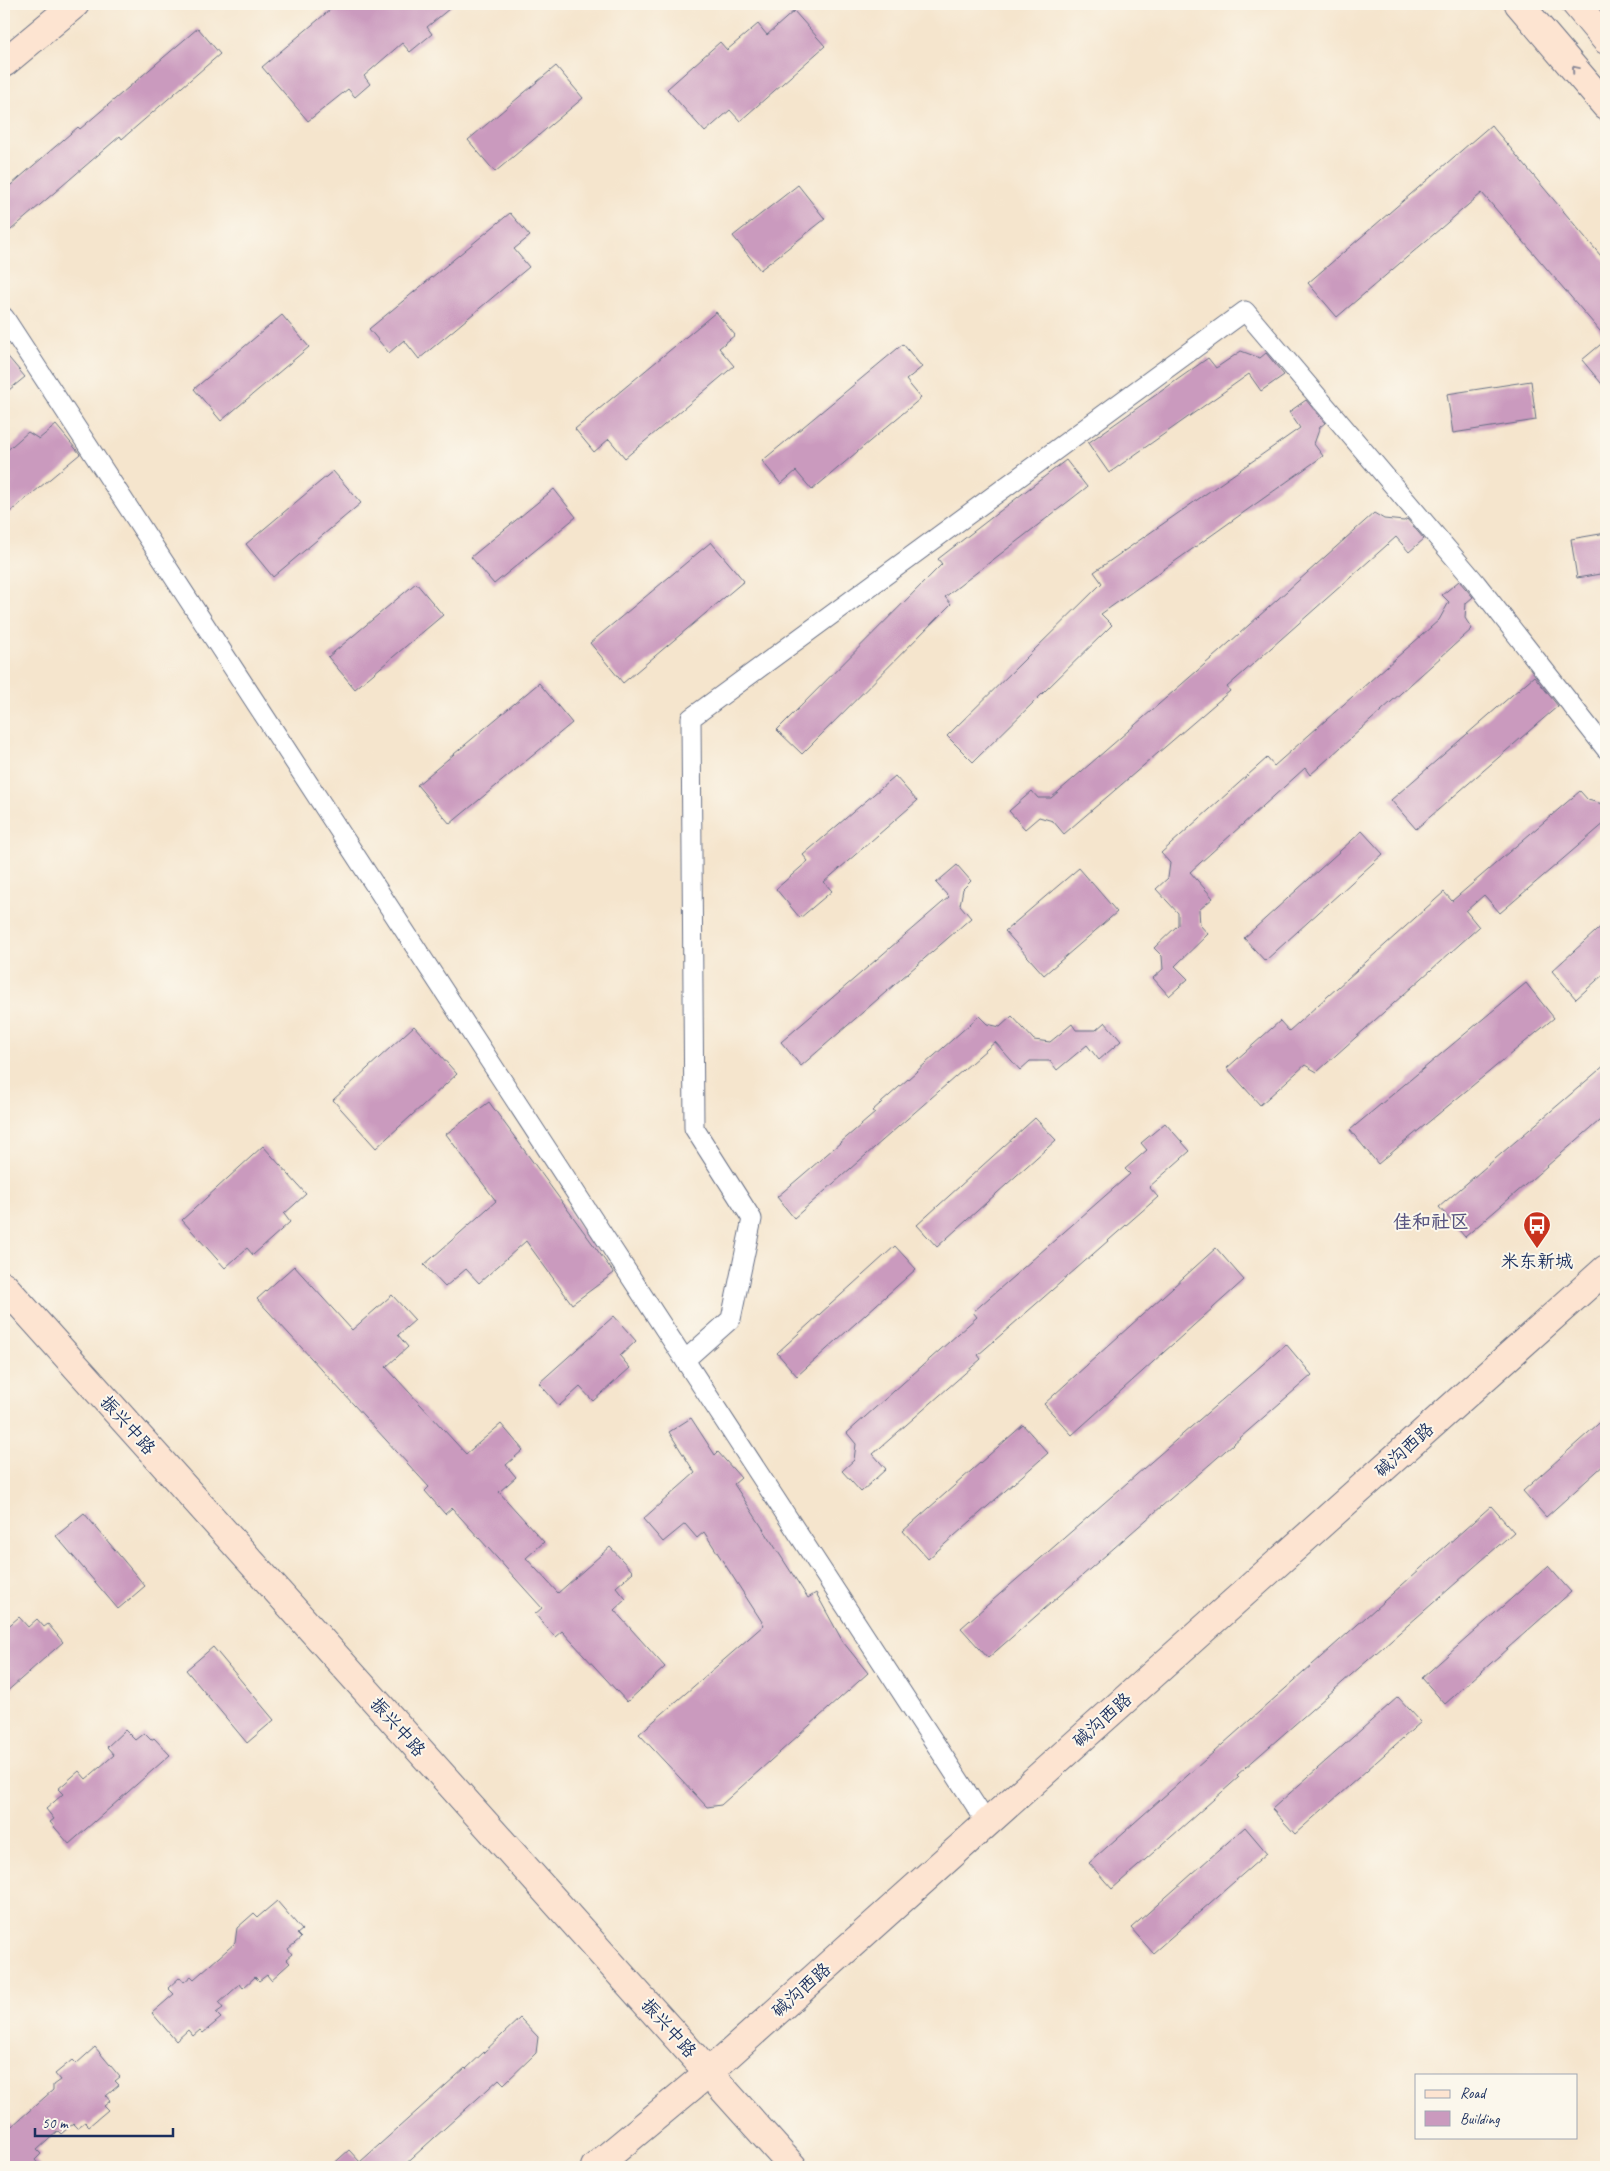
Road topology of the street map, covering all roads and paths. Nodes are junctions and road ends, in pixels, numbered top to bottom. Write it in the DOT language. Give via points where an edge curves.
graph roads {
  1 [pos="75,4"];
  2 [pos="1519,4"];
  3 [pos="1576,4"];
  4 [pos="1606,40"];
  5 [pos="4,63"];
  6 [pos="1606,106"];
  7 [pos="4,317"];
  8 [pos="1606,749"];
  9 [pos="1606,1269"];
  10 [pos="4,1286"];
  11 [pos="685,1360"];
  12 [pos="987,1823"];
  13 [pos="708,2073"];
  14 [pos="595,2167"];
  15 [pos="792,2167"];
  1 -- 5 [label="street"];
  6 -- 2 [label="street, one-way"];
  3 -- 4 [label="street"];
  7 -- 11 [label="street"];
  8 -- 11 [label="street" via="1476,582 1245,311 691,718 694,1128 752,1219 730,1319"];
  9 -- 12 [label="street, 碱沟西路"];
  10 -- 13 [label="street, 振兴中路"];
  11 -- 12 [label="street"];
  12 -- 13 [label="street, 碱沟西路"];
  13 -- 14 [label="street, 碱沟西路"];
  13 -- 15 [label="street, 振兴中路"];
}
